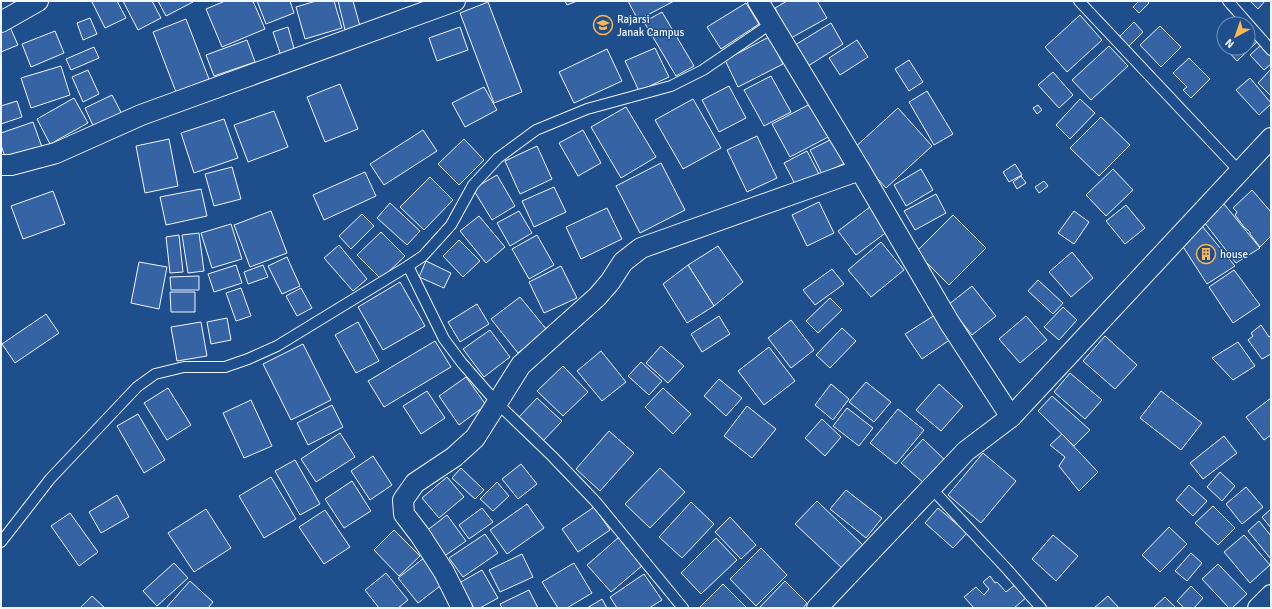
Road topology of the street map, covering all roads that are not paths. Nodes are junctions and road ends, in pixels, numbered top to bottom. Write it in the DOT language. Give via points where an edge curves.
graph roads {
  1 [pos="38,1"];
  2 [pos="455,1"];
  3 [pos="758,1"];
  4 [pos="1079,1"];
  5 [pos="1228,1"];
  6 [pos="1,22"];
  7 [pos="772,23"];
  8 [pos="1271,50"];
  9 [pos="1271,138"];
  10 [pos="1,165"];
  11 [pos="860,170"];
  12 [pos="1240,172"];
  13 [pos="408,266"];
  14 [pos="497,403"];
  15 [pos="1011,416"];
  16 [pos="931,488"];
  17 [pos="1,542"];
  18 [pos="1271,595"];
  19 [pos="462,608"];
  20 [pos="682,608"];
  21 [pos="817,608"];
  22 [pos="1041,608"];
  23 [pos="1258,608"];
  1 -- 6 [label="street"];
  2 -- 10 [label="street" via="141,115 56,153 11,165"];
  3 -- 7 [label="street"];
  4 -- 12 [label="lane"];
  5 -- 8 [label="lane"];
  7 -- 11 [label="street"];
  7 -- 13 [label="lane" via="703,70 671,86 587,109 536,130 498,158 473,185 451,225 423,256"];
  9 -- 12 [label="street"];
  11 -- 14 [label="street" via="641,248 623,262 597,297 520,366"];
  11 -- 15 [label="street" via="949,322"];
  12 -- 15 [label="street"];
  13 -- 14 [label="lane" via="444,339"];
  13 -- 17 [label="lane" via="276,346 248,359 225,367 184,367 155,374 137,387 50,479"];
  14 -- 19 [label="street" via="475,438 415,483 403,500 404,514 444,572"];
  14 -- 20 [label="lane" via="596,502"];
  15 -- 16 [label="street" via="966,450"];
  16 -- 21 [label="street"];
  16 -- 22 [label="lane"];
  18 -- 23 [label="street"];
}
